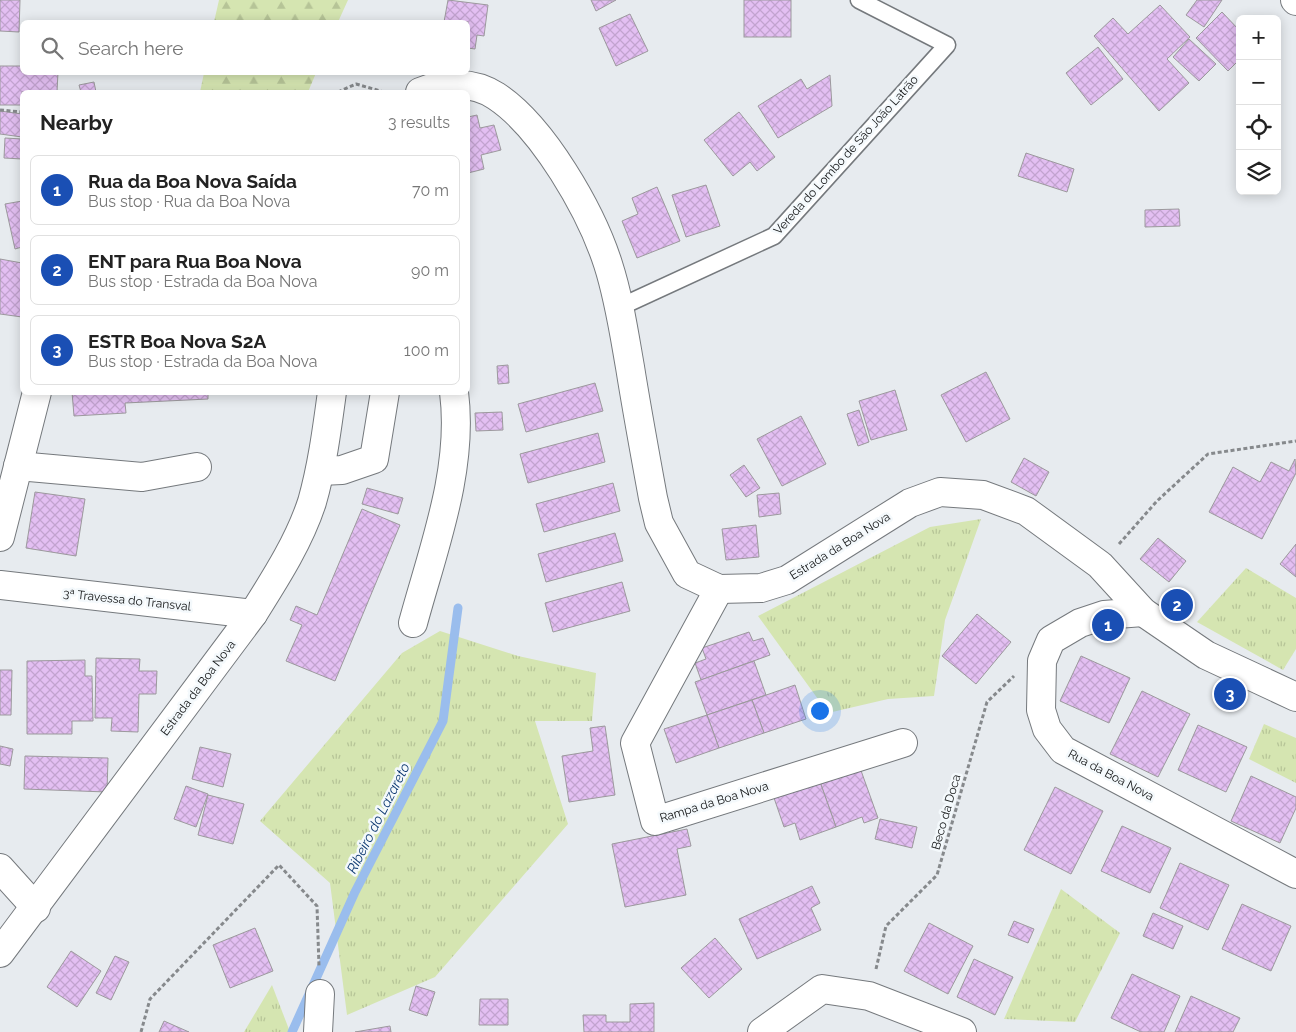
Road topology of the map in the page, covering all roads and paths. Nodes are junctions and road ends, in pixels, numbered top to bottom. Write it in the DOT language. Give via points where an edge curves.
graph roads {
  1 [pos="859,0"];
  2 [pos="342,90"];
  3 [pos="377,90"];
  4 [pos="427,90"];
  5 [pos="0,110"];
  6 [pos="20,112"];
  7 [pos="620,307"];
  8 [pos="36,395"];
  9 [pos="332,395"];
  10 [pos="385,395"];
  11 [pos="454,395"];
  12 [pos="1296,441"];
  13 [pos="18,466"];
  14 [pos="197,467"];
  15 [pos="320,471"];
  16 [pos="0,537"];
  17 [pos="1100,565"];
  18 [pos="0,586"];
  19 [pos="719,589"];
  20 [pos="1143,612"];
  21 [pos="254,614"];
  22 [pos="413,623"];
  23 [pos="1015,674"];
  24 [pos="1296,697"];
  25 [pos="903,743"];
  26 [pos="0,868"];
  27 [pos="1296,874"];
  28 [pos="36,908"];
  29 [pos="0,953"];
  30 [pos="320,994"];
  31 [pos="869,996"];
  32 [pos="141,1032"];
  33 [pos="318,1032"];
  34 [pos="762,1032"];
  35 [pos="962,1032"];
  1 -- 7 [label="lane, Vereda do Lombo de São João Latrão" via="947,45 774,236"];
  2 -- 3 [label="path" via="356,84"];
  4 -- 7 [label="street, Estrada da Boa Nova" via="453,83 478,88 496,96 523,120 560,166 589,217 608,263"];
  5 -- 6 [label="path"];
  7 -- 19 [label="street, Estrada da Boa Nova" via="660,523 687,574"];
  8 -- 13 [label="street"];
  9 -- 15 [label="street, Estrada da Boa Nova"];
  10 -- 15 [label="street" via="374,459 342,470"];
  11 -- 22 [label="street" via="454,449 449,491"];
  12 -- 17 [label="path" via="1208,454 1157,501"];
  13 -- 14 [label="street" via="142,478"];
  13 -- 16 [label="street"];
  15 -- 21 [label="street, Estrada da Boa Nova" via="298,536"];
  17 -- 19 [label="street, Estrada da Boa Nova" via="1026,510 983,495 940,492 910,503 787,580 761,588"];
  17 -- 20 [label="street, Estrada da Boa Nova"];
  18 -- 21 [label="street, 3ª Travessa do Transval"];
  19 -- 25 [label="street, Rampa da Boa Nova" via="635,743 655,820"];
  20 -- 24 [label="street, Estrada da Boa Nova" via="1206,655"];
  20 -- 27 [label="street, Rua da Boa Nova" via="1104,615 1080,623 1051,640 1042,661 1041,710 1047,729 1063,750"];
  21 -- 28 [label="street, Estrada da Boa Nova"];
  23 -- 31 [label="path, Beco da Doca" via="987,702 938,874 886,926"];
  26 -- 28 [label="street"];
  28 -- 29 [label="street, Estrada da Boa Nova"];
  30 -- 32 [label="path" via="317,906 279,865 150,999"];
  30 -- 33 [label="street"];
  31 -- 34 [label="street" via="822,989"];
  31 -- 35 [label="street"];
}
